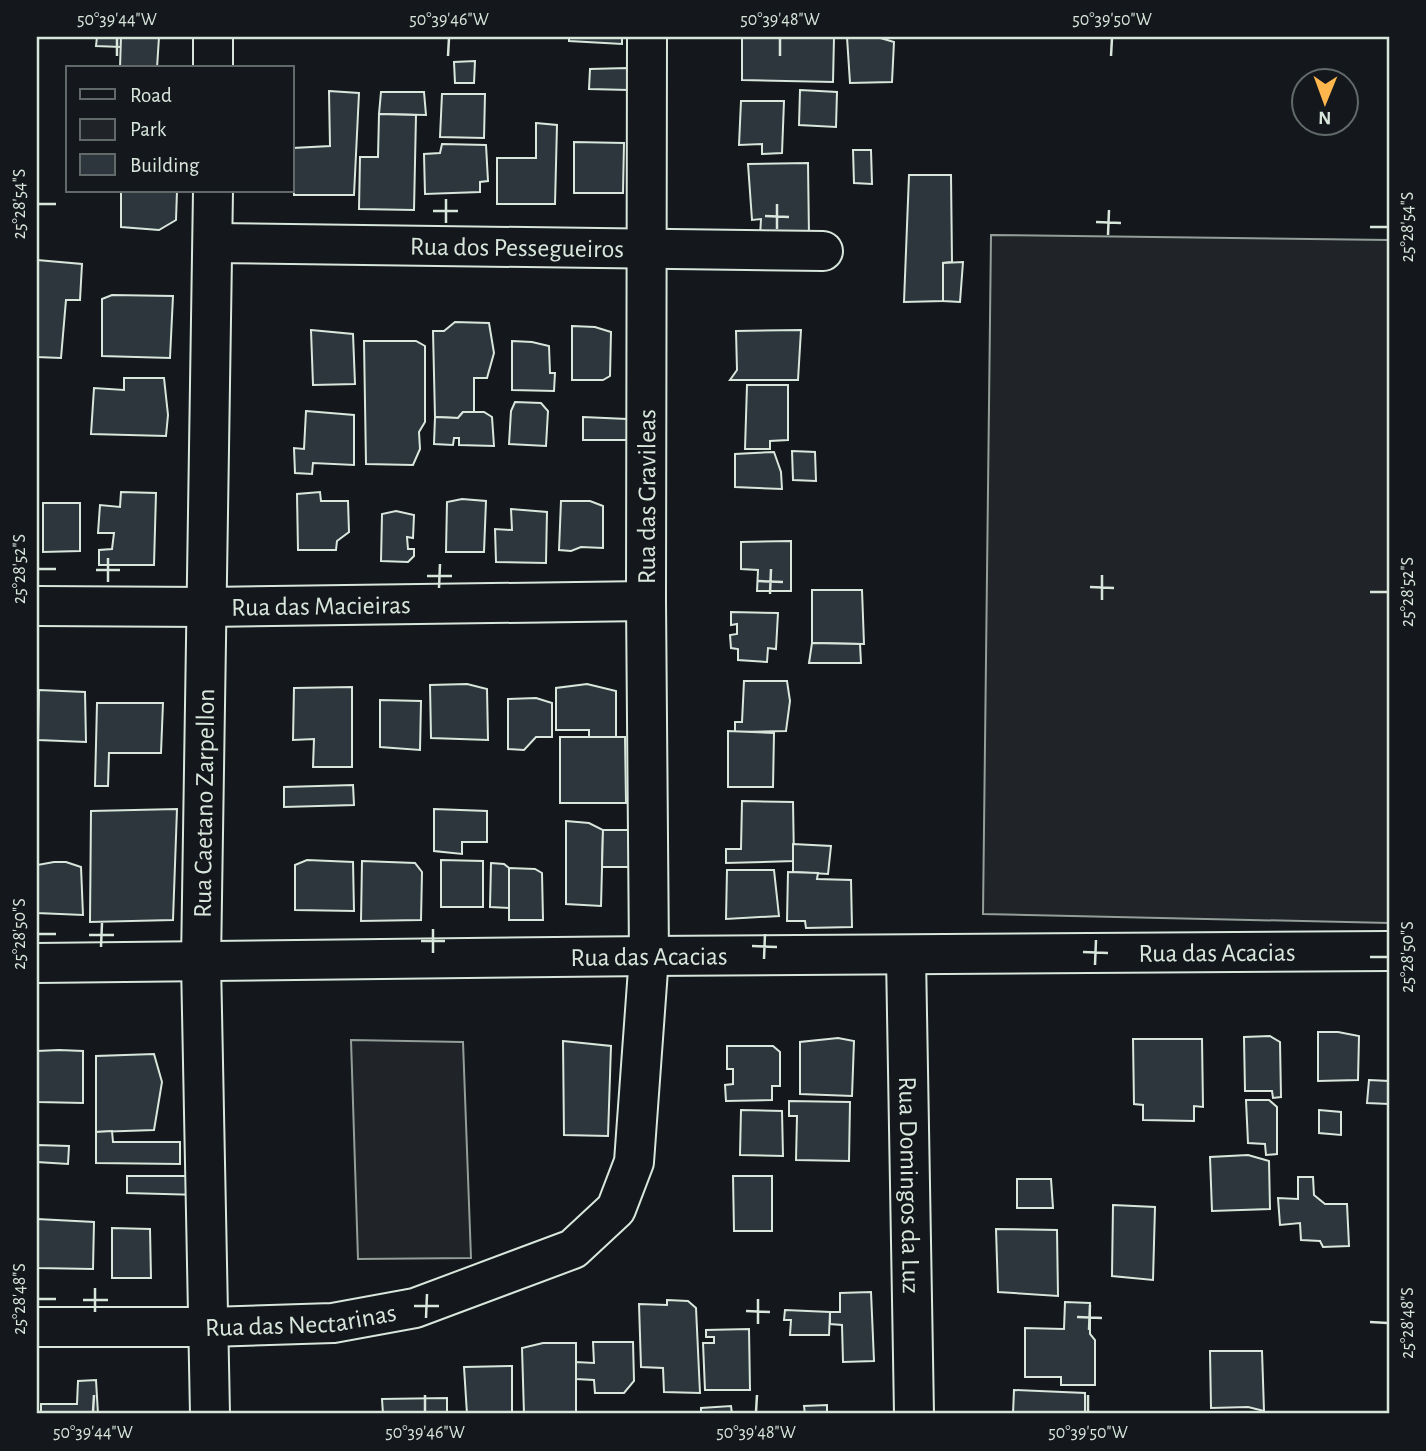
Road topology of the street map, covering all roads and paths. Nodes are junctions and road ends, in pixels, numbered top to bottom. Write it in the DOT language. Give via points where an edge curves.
graph roads {
  1 [pos="213,37"];
  2 [pos="646,37"];
  3 [pos="213,66"];
  4 [pos="213,192"];
  5 [pos="213,243"];
  6 [pos="648,249"];
  7 [pos="823,251"];
  8 [pos="646,601"];
  9 [pos="37,606"];
  10 [pos="208,607"];
  11 [pos="1389,951"];
  12 [pos="649,956"];
  13 [pos="906,956"];
  14 [pos="201,962"];
  15 [pos="37,963"];
  16 [pos="37,1327"];
  17 [pos="209,1327"];
  18 [pos="210,1414"];
  19 [pos="914,1414"];
  1 -- 3 [label="street"];
  2 -- 6 [label="street, Rua das Gravileas"];
  4 -- 5 [label="street, Rua Caetano Zarpellon"];
  5 -- 6 [label="street, Rua dos Pessegueiros"];
  5 -- 10 [label="street, Rua Caetano Zarpellon"];
  6 -- 7 [label="street, Rua dos Pessegueiros"];
  6 -- 8 [label="street, Rua das Gravileas"];
  8 -- 10 [label="street, Rua das Macieiras"];
  8 -- 12 [label="street, Rua das Gravileas"];
  9 -- 10 [label="street, Rua das Macieiras"];
  10 -- 14 [label="street, Rua Caetano Zarpellon"];
  11 -- 13 [label="street, Rua das Acacias"];
  12 -- 13 [label="street, Rua das Acacias"];
  12 -- 14 [label="street, Rua das Acacias"];
  12 -- 17 [label="street, Rua das Nectarinas" via="634,1162 616,1209 573,1249 415,1308 333,1323"];
  13 -- 19 [label="street, Rua Domingos da Luz"];
  14 -- 15 [label="street, Rua das Acacias"];
  14 -- 17 [label="street, Rua Caetano Zarpellon"];
  16 -- 17 [label="street, Rua das Nectarinas"];
  17 -- 18 [label="street, Rua Caetano Zarpellon"];
}
